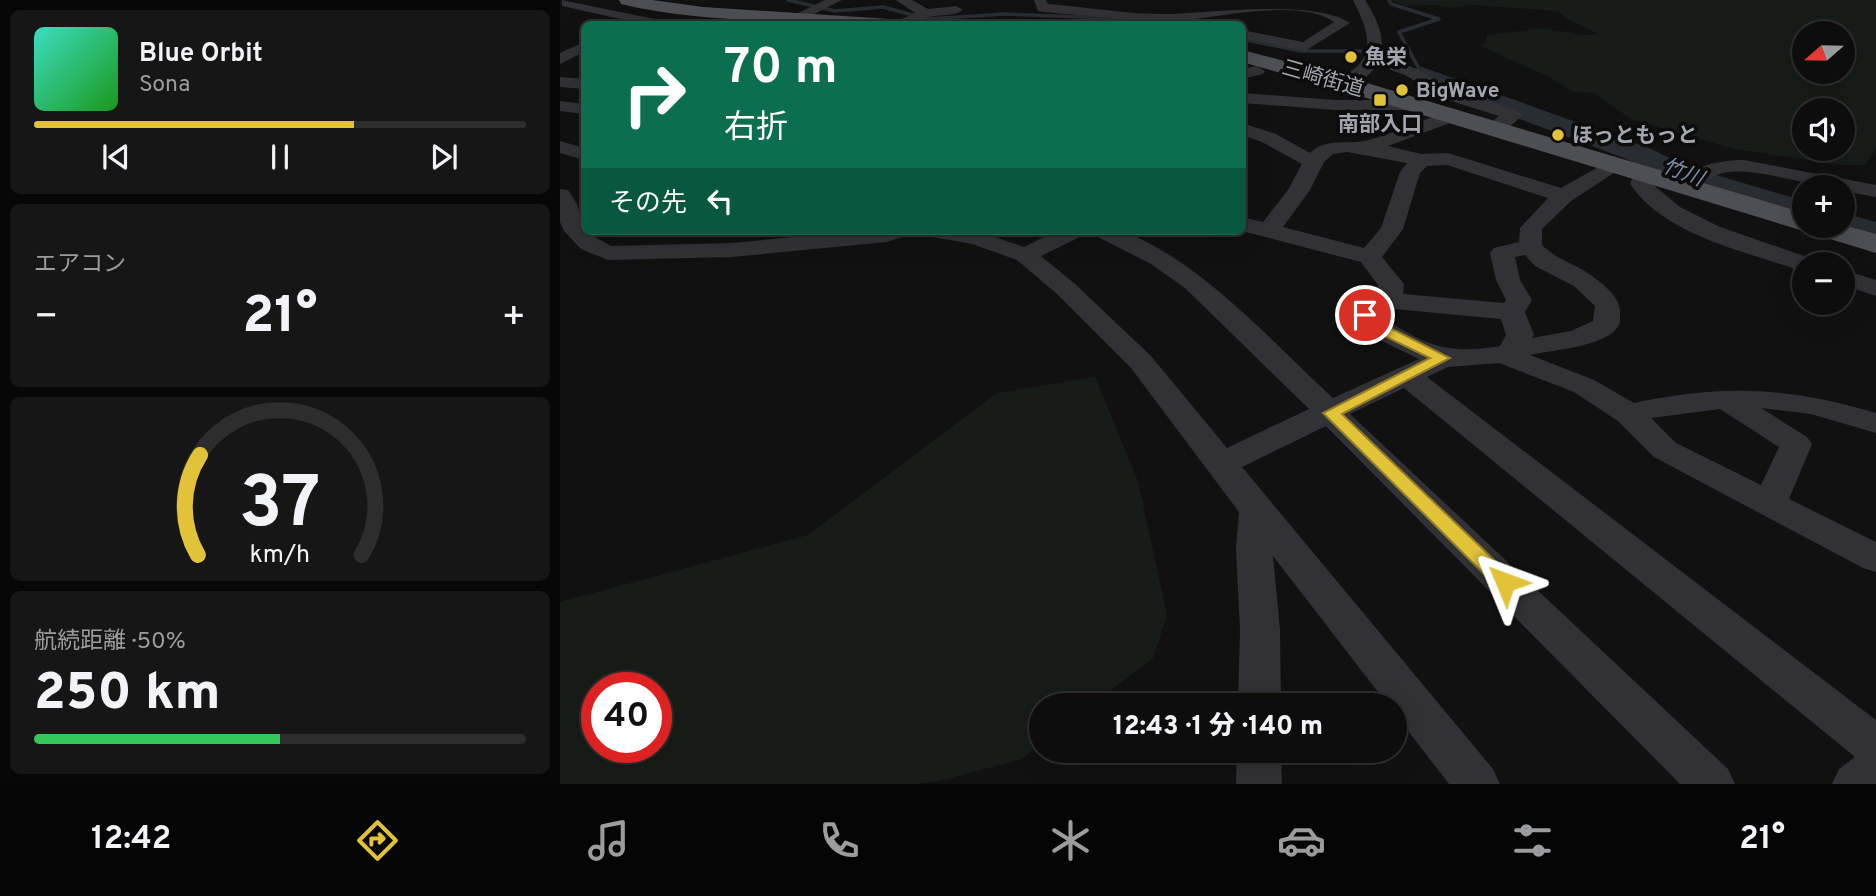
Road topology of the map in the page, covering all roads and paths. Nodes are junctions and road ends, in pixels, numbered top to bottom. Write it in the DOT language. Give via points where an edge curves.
graph roads {
  1 [pos="627,0"];
  2 [pos="836,0"];
  3 [pos="902,0"];
  4 [pos="1040,0"];
  5 [pos="1176,0"];
  6 [pos="1359,0"];
  7 [pos="1145,1"];
  8 [pos="1282,1"];
  9 [pos="569,2"];
  10 [pos="686,10"];
  11 [pos="956,10"];
  12 [pos="926,13"];
  13 [pos="1333,15"];
  14 [pos="796,18"];
  15 [pos="1073,18"];
  16 [pos="1200,20"];
  17 [pos="1294,20"];
  18 [pos="639,21"];
  19 [pos="658,21"];
  20 [pos="843,21"];
  21 [pos="909,21"];
  22 [pos="1268,24"];
  23 [pos="1246,27"];
  24 [pos="1246,35"];
  25 [pos="581,48"];
  26 [pos="1374,55"];
  27 [pos="560,59"];
  28 [pos="1247,67"];
  29 [pos="560,82"];
  30 [pos="1342,83"];
  31 [pos="581,84"];
  32 [pos="1246,98"];
  33 [pos="1413,104"];
  34 [pos="560,106"];
  35 [pos="581,109"];
  36 [pos="1452,116"];
  37 [pos="1493,128"];
  38 [pos="1246,129"];
  39 [pos="1269,138"];
  40 [pos="560,147"];
  41 [pos="1246,147"];
  42 [pos="1365,148"];
  43 [pos="581,154"];
  44 [pos="1421,160"];
  45 [pos="1314,163"];
  46 [pos="1616,166"];
  47 [pos="1643,173"];
  48 [pos="1684,186"];
  49 [pos="1876,191"];
  50 [pos="560,195"];
  51 [pos="1563,196"];
  52 [pos="1792,218"];
  53 [pos="1246,225"];
  54 [pos="1269,229"];
  55 [pos="887,235"];
  56 [pos="959,235"];
  57 [pos="1066,235"];
  58 [pos="1112,235"];
  59 [pos="1855,238"];
  60 [pos="1876,244"];
  61 [pos="1530,247"];
  62 [pos="1025,255"];
  63 [pos="1369,257"];
  64 [pos="1792,260"];
  65 [pos="1855,281"];
  66 [pos="1876,288"];
  67 [pos="1389,301"];
  68 [pos="1512,312"];
  69 [pos="1506,354"];
  70 [pos="1443,358"];
  71 [pos="1408,376"];
  72 [pos="1727,400"];
  73 [pos="1331,413"];
  74 [pos="1629,414"];
  75 [pos="1876,422"];
  76 [pos="1222,463"];
  77 [pos="1770,504"];
  78 [pos="1257,511"];
  79 [pos="1876,558"];
  80 [pos="1259,693"];
  81 [pos="1876,747"];
  82 [pos="1259,763"];
  83 [pos="1876,768"];
  84 [pos="1695,779"];
  85 [pos="1259,784"];
  86 [pos="1477,784"];
  87 [pos="1854,784"];
  1 -- 10 [label="main road"];
  2 -- 14 [label="street"];
  3 -- 12 [label="street"];
  4 -- 15 [label="street" via="1043,8"];
  5 -- 16 [label="street"];
  6 -- 26 [label="street" via="1370,18"];
  7 -- 15 [label="street" via="1091,4"];
  8 -- 13 [label="street"];
  8 -- 16 [label="street"];
  9 -- 18 [label="street"];
  10 -- 14 [label="main road"];
  10 -- 19 [label="street"];
  11 -- 12 [label="street"];
  12 -- 21 [label="street"];
  13 -- 17 [label="street"];
  13 -- 24 [label="street" via="1343,23 1305,47"];
  14 -- 20 [label="main road"];
  15 -- 16 [label="street"];
  22 -- 23 [label="street"];
  25 -- 27 [label="street"];
  26 -- 30 [label="street" via="1359,77"];
  26 -- 37 [label="street" via="1451,95 1513,115"];
  28 -- 30 [label="main road, 三崎街道"];
  29 -- 31 [label="street"];
  30 -- 33 [label="main road, 三崎街道"];
  32 -- 33 [label="street" via="1335,105"];
  33 -- 36 [label="main road, 三崎街道"];
  34 -- 35 [label="street"];
  36 -- 37 [label="main road, 三崎街道"];
  36 -- 42 [label="street"];
  37 -- 46 [label="main road, 三崎街道"];
  38 -- 39 [label="street"];
  39 -- 41 [label="street"];
  39 -- 45 [label="street"];
  40 -- 43 [label="street"];
  42 -- 44 [label="street"];
  42 -- 45 [label="street" via="1326,150"];
  44 -- 51 [label="street" via="1448,159"];
  44 -- 63 [label="street" via="1410,172 1392,229"];
  45 -- 54 [label="street"];
  46 -- 47 [label="main road, 三崎街道"];
  46 -- 51 [label="street"];
  47 -- 48 [label="main road, 三崎街道"];
  47 -- 64 [label="street" via="1640,184 1672,212 1712,232"];
  48 -- 49 [label="street" via="1722,165"];
  48 -- 52 [label="main road, 三崎街道"];
  50 -- 55 [label="street" via="567,202 575,230 608,253 732,250"];
  51 -- 61 [label="street" via="1531,228"];
  53 -- 54 [label="street"];
  54 -- 63 [label="street"];
  56 -- 62 [label="street"];
  57 -- 62 [label="street"];
  58 -- 73 [label="street" via="1160,259 1194,283"];
  59 -- 60 [label="main road"];
  61 -- 68 [label="street" via="1502,253 1508,280 1519,300"];
  61 -- 69 [label="street" via="1544,261 1583,281 1608,304 1606,326 1585,338"];
  62 -- 76 [label="street" via="1141,362"];
  63 -- 67 [label="street" via="1391,284"];
  65 -- 66 [label="street"];
  67 -- 68 [label="street"];
  67 -- 70 [label="street" via="1365,315 1381,329"];
  68 -- 69 [label="street" via="1520,335"];
  69 -- 70 [label="street"];
  69 -- 74 [label="street" via="1584,386"];
  70 -- 71 [label="street"];
  71 -- 73 [label="street"];
  71 -- 81 [label="street"];
  72 -- 74 [label="street" via="1674,402"];
  72 -- 75 [label="street" via="1757,398 1804,404"];
  72 -- 77 [label="street" via="1796,444"];
  73 -- 76 [label="street"];
  73 -- 84 [label="street"];
  74 -- 77 [label="street" via="1665,450"];
  76 -- 78 [label="street"];
  77 -- 79 [label="street"];
  78 -- 80 [label="street"];
  78 -- 86 [label="street"];
  82 -- 85 [label="street"];
  83 -- 87 [label="street"];
}
